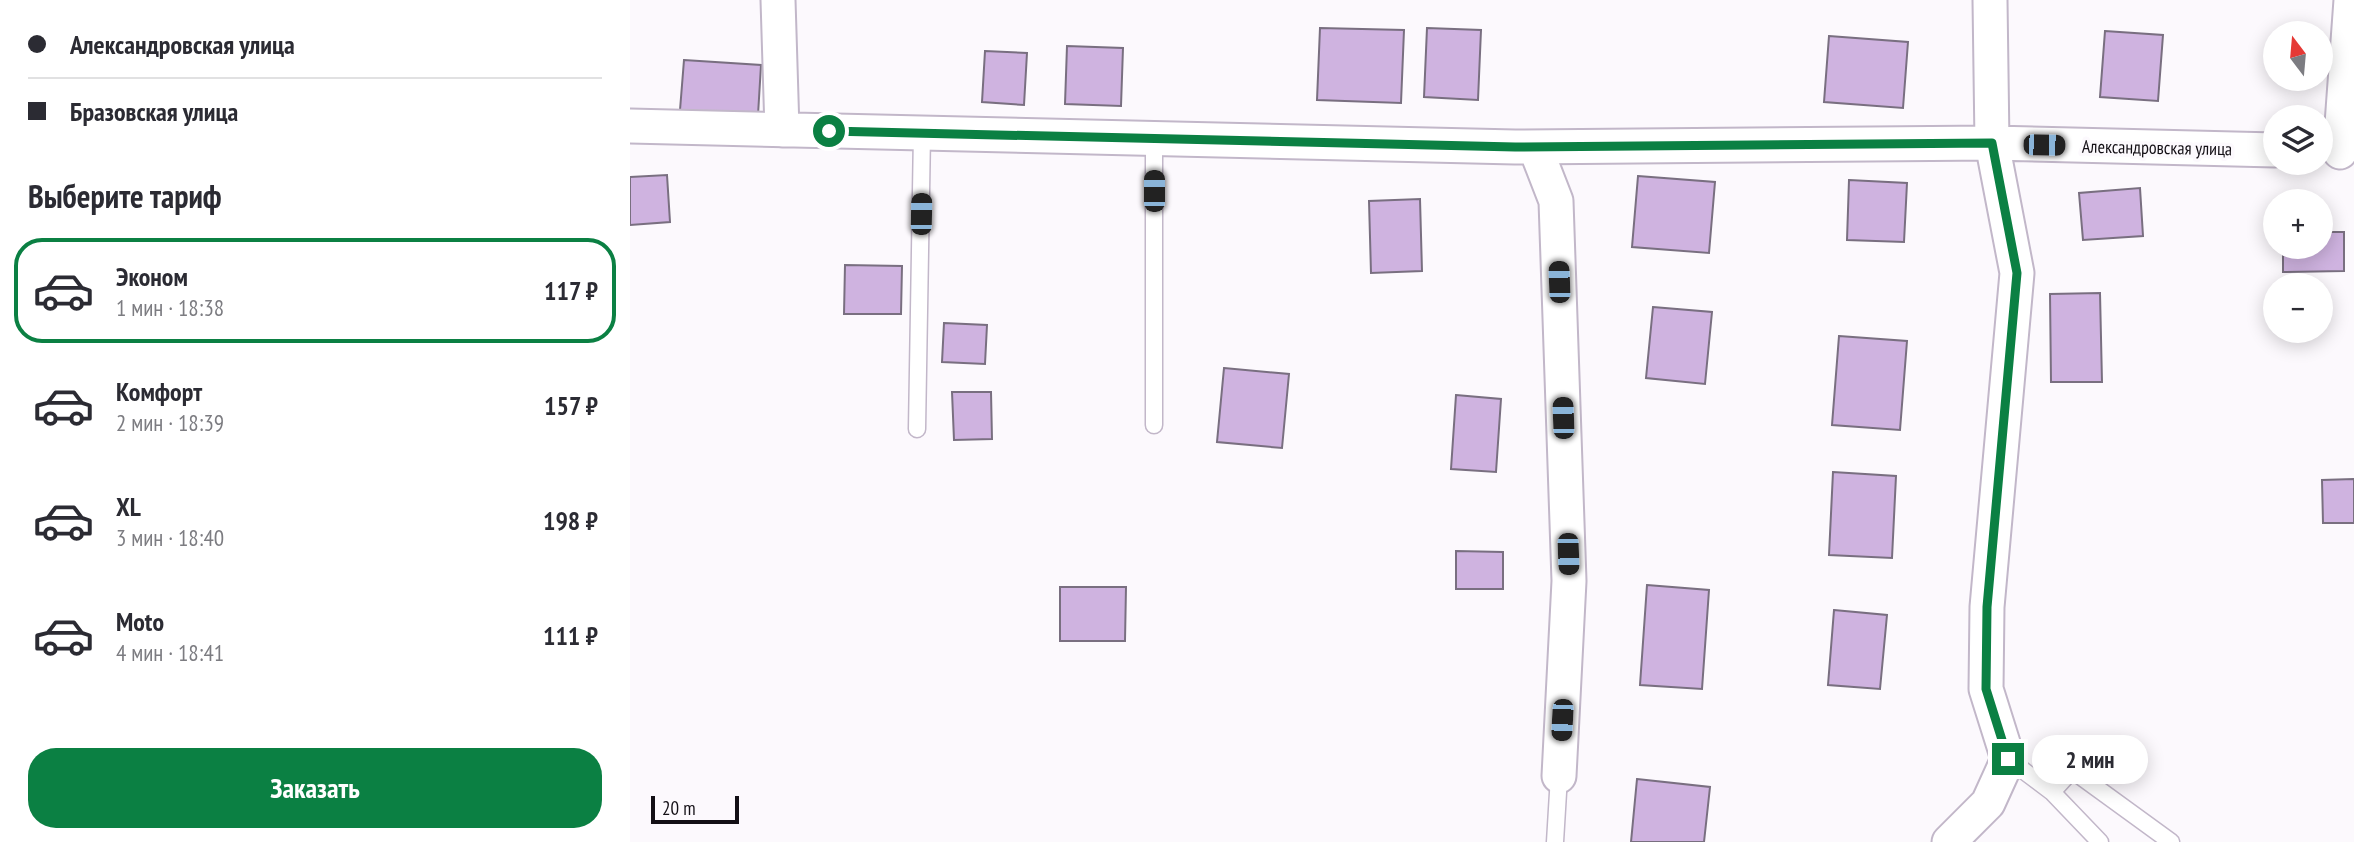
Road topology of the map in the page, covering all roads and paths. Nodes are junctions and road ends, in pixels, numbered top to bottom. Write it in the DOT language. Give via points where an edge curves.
graph roads {
  1 [pos="778,0"];
  2 [pos="1990,0"];
  3 [pos="2351,0"];
  4 [pos="630,126"];
  5 [pos="782,130"];
  6 [pos="922,133"];
  7 [pos="1154,138"];
  8 [pos="1992,143"];
  9 [pos="1535,147"];
  10 [pos="2263,150"];
  11 [pos="2338,152"];
  12 [pos="1154,425"];
  13 [pos="917,429"];
  14 [pos="2008,759"];
  15 [pos="1559,776"];
  16 [pos="2052,792"];
  17 [pos="1555,842"];
  18 [pos="1949,842"];
  19 [pos="2100,842"];
  20 [pos="2171,842"];
  1 -- 5 [label="street"];
  2 -- 8 [label="street"];
  3 -- 11 [label="street"];
  4 -- 5 [label="street, Александровская улица"];
  5 -- 6 [label="street, Александровская улица"];
  6 -- 7 [label="street, Александровская улица"];
  6 -- 13 [label="lane"];
  7 -- 9 [label="street, Александровская улица"];
  7 -- 12 [label="lane"];
  8 -- 9 [label="street, Александровская улица"];
  8 -- 10 [label="street, Александровская улица"];
  8 -- 14 [label="street" via="2017,273 1987,607 1986,689"];
  9 -- 15 [label="street" via="1556,201 1569,581"];
  14 -- 16 [label="lane"];
  14 -- 18 [label="street" via="1988,803"];
  15 -- 17 [label="lane"];
  16 -- 19 [label="lane"];
  16 -- 20 [label="lane" via="2072,770"];
}
